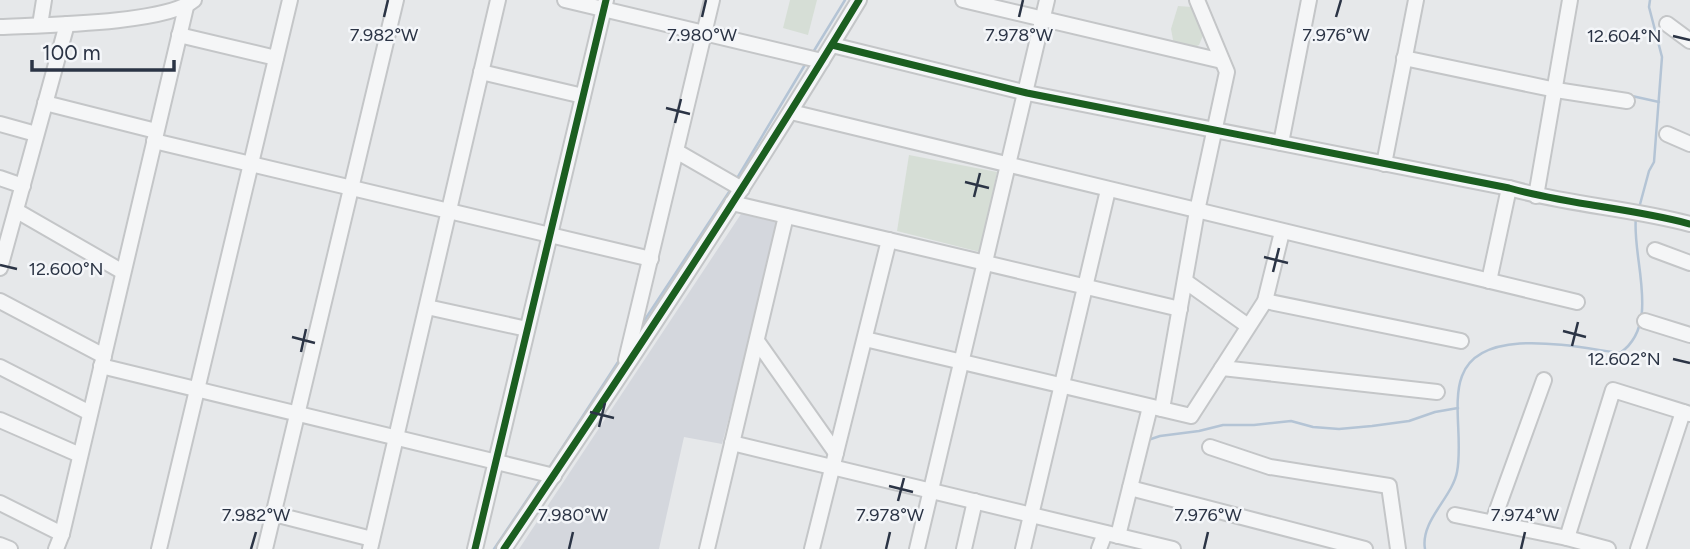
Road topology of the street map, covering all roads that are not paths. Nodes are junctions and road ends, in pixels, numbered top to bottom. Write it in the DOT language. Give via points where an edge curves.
graph roads {
  1 [pos="44,0"];
  2 [pos="290,0"];
  3 [pos="396,0"];
  4 [pos="498,0"];
  5 [pos="565,0"];
  6 [pos="712,0"];
  7 [pos="859,0"];
  8 [pos="963,0"];
  9 [pos="1047,0"];
  10 [pos="1197,0"];
  11 [pos="1309,0"];
  12 [pos="1416,0"];
  13 [pos="1570,0"];
  14 [pos="190,4"];
  15 [pos="605,5"];
  16 [pos="1043,19"];
  17 [pos="67,24"];
  18 [pos="1667,24"];
  19 [pos="40,25"];
  20 [pos="0,27"];
  21 [pos="704,33"];
  22 [pos="179,35"];
  23 [pos="1690,41"];
  24 [pos="832,45"];
  25 [pos="276,58"];
  26 [pos="1404,58"];
  27 [pos="822,61"];
  28 [pos="1222,61"];
  29 [pos="481,72"];
  30 [pos="1556,90"];
  31 [pos="1027,93"];
  32 [pos="583,96"];
  33 [pos="1627,101"];
  34 [pos="46,103"];
  35 [pos="791,112"];
  36 [pos="0,124"];
  37 [pos="1215,130"];
  38 [pos="36,134"];
  39 [pos="1667,134"];
  40 [pos="155,136"];
  41 [pos="1281,144"];
  42 [pos="1690,144"];
  43 [pos="677,150"];
  44 [pos="1384,164"];
  45 [pos="251,165"];
  46 [pos="1010,166"];
  47 [pos="0,178"];
  48 [pos="23,186"];
  49 [pos="350,188"];
  50 [pos="1509,188"];
  51 [pos="741,189"];
  52 [pos="1108,190"];
  53 [pos="1536,196"];
  54 [pos="732,203"];
  55 [pos="17,211"];
  56 [pos="449,211"];
  57 [pos="1197,211"];
  58 [pos="786,216"];
  59 [pos="1690,224"];
  60 [pos="1282,232"];
  61 [pos="550,235"];
  62 [pos="889,240"];
  63 [pos="1655,250"];
  64 [pos="651,259"];
  65 [pos="986,263"];
  66 [pos="1690,263"];
  67 [pos="0,268"];
  68 [pos="124,272"];
  69 [pos="1185,281"];
  70 [pos="1489,281"];
  71 [pos="1085,286"];
  72 [pos="0,301"];
  73 [pos="1265,301"];
  74 [pos="1577,302"];
  75 [pos="426,306"];
  76 [pos="1180,309"];
  77 [pos="1645,321"];
  78 [pos="1248,326"];
  79 [pos="527,329"];
  80 [pos="1690,335"];
  81 [pos="865,339"];
  82 [pos="757,341"];
  83 [pos="1461,341"];
  84 [pos="103,361"];
  85 [pos="962,362"];
  86 [pos="0,367"];
  87 [pos="1222,368"];
  88 [pos="623,372"];
  89 [pos="1544,380"];
  90 [pos="1061,386"];
  91 [pos="197,390"];
  92 [pos="1437,391"];
  93 [pos="1156,408"];
  94 [pos="90,413"];
  95 [pos="1686,413"];
  96 [pos="298,414"];
  97 [pos="0,420"];
  98 [pos="396,438"];
  99 [pos="732,443"];
  100 [pos="1210,447"];
  101 [pos="80,455"];
  102 [pos="835,460"];
  103 [pos="495,462"];
  104 [pos="554,476"];
  105 [pos="1130,488"];
  106 [pos="931,491"];
  107 [pos="975,501"];
  108 [pos="0,503"];
  109 [pos="274,514"];
  110 [pos="1030,514"];
  111 [pos="1455,515"];
  112 [pos="1493,522"];
  113 [pos="62,534"];
  114 [pos="1112,534"];
  115 [pos="1567,538"];
  116 [pos="371,544"];
  117 [pos="0,545"];
  118 [pos="1150,546"];
  119 [pos="10,549"];
  120 [pos="56,549"];
  121 [pos="159,549"];
  122 [pos="265,549"];
  123 [pos="475,549"];
  124 [pos="504,549"];
  125 [pos="707,549"];
  126 [pos="812,549"];
  127 [pos="917,549"];
  128 [pos="964,549"];
  129 [pos="1023,549"];
  130 [pos="1099,549"];
  131 [pos="1173,549"];
  132 [pos="1365,549"];
  133 [pos="1398,549"];
  134 [pos="1608,549"];
  135 [pos="1638,549"];
  1 -- 19 [label="street"];
  2 -- 25 [label="street"];
  3 -- 49 [label="street"];
  4 -- 29 [label="street"];
  5 -- 15 [label="street"];
  6 -- 21 [label="street"];
  7 -- 24 [label="street"];
  8 -- 16 [label="street"];
  9 -- 16 [label="street"];
  10 -- 28 [label="street"];
  11 -- 41 [label="street"];
  12 -- 26 [label="street"];
  13 -- 30 [label="street"];
  14 -- 17 [label="street" via="124,19"];
  14 -- 22 [label="street"];
  15 -- 21 [label="street"];
  15 -- 32 [label="street"];
  16 -- 28 [label="street"];
  16 -- 31 [label="street"];
  17 -- 19 [label="street"];
  17 -- 34 [label="street"];
  18 -- 23 [label="street"];
  19 -- 20 [label="street"];
  21 -- 27 [label="street"];
  21 -- 43 [label="street"];
  22 -- 25 [label="street"];
  22 -- 40 [label="street"];
  24 -- 27 [label="street"];
  24 -- 31 [label="street"];
  25 -- 45 [label="street"];
  26 -- 30 [label="street"];
  26 -- 44 [label="street"];
  27 -- 35 [label="street"];
  28 -- 37 [label="street" via="1227,72"];
  29 -- 32 [label="street"];
  29 -- 56 [label="street"];
  30 -- 33 [label="street"];
  30 -- 53 [label="street"];
  31 -- 37 [label="street"];
  31 -- 46 [label="street"];
  32 -- 61 [label="street"];
  34 -- 38 [label="street"];
  34 -- 40 [label="street"];
  35 -- 46 [label="street"];
  35 -- 51 [label="street"];
  36 -- 38 [label="street"];
  37 -- 41 [label="street"];
  37 -- 57 [label="street"];
  38 -- 48 [label="street"];
  39 -- 42 [label="street"];
  40 -- 45 [label="street"];
  40 -- 68 [label="street"];
  41 -- 44 [label="street"];
  43 -- 51 [label="street"];
  43 -- 64 [label="street"];
  44 -- 50 [label="street"];
  45 -- 49 [label="street"];
  45 -- 91 [label="street"];
  46 -- 52 [label="street"];
  46 -- 65 [label="street"];
  47 -- 48 [label="street"];
  48 -- 55 [label="street"];
  49 -- 56 [label="street"];
  49 -- 96 [label="street"];
  50 -- 53 [label="street"];
  50 -- 70 [label="street"];
  51 -- 54 [label="street"];
  52 -- 57 [label="street"];
  52 -- 71 [label="street"];
  53 -- 59 [label="street"];
  54 -- 58 [label="street"];
  54 -- 88 [label="street"];
  55 -- 67 [label="street"];
  55 -- 68 [label="street"];
  56 -- 61 [label="street"];
  56 -- 75 [label="street"];
  57 -- 60 [label="street"];
  57 -- 69 [label="street"];
  58 -- 62 [label="street"];
  58 -- 82 [label="street"];
  60 -- 70 [label="street"];
  60 -- 73 [label="street"];
  61 -- 64 [label="street"];
  61 -- 79 [label="street"];
  62 -- 65 [label="street"];
  62 -- 81 [label="street"];
  63 -- 66 [label="street"];
  64 -- 88 [label="street"];
  65 -- 71 [label="street"];
  65 -- 85 [label="street"];
  68 -- 84 [label="street"];
  69 -- 76 [label="street"];
  69 -- 78 [label="street"];
  70 -- 74 [label="street"];
  71 -- 76 [label="street"];
  71 -- 90 [label="street"];
  72 -- 84 [label="street"];
  73 -- 78 [label="street"];
  73 -- 83 [label="street"];
  75 -- 79 [label="street"];
  75 -- 98 [label="street"];
  76 -- 93 [label="street"];
  77 -- 80 [label="street"];
  78 -- 87 [label="street"];
  79 -- 103 [label="street"];
  81 -- 85 [label="street"];
  81 -- 102 [label="street"];
  82 -- 99 [label="street"];
  82 -- 102 [label="street"];
  84 -- 91 [label="street"];
  84 -- 94 [label="street"];
  85 -- 90 [label="street"];
  85 -- 106 [label="street"];
  86 -- 94 [label="street"];
  87 -- 92 [label="street"];
  87 -- 93 [label="street" via="1191,416"];
  88 -- 104 [label="street"];
  89 -- 112 [label="street"];
  90 -- 93 [label="street"];
  90 -- 110 [label="street"];
  91 -- 96 [label="street"];
  91 -- 121 [label="street"];
  93 -- 105 [label="street"];
  94 -- 101 [label="street"];
  95 -- 115 [label="street" via="1613,390"];
  95 -- 135 [label="street"];
  96 -- 98 [label="street"];
  96 -- 109 [label="street"];
  97 -- 101 [label="street"];
  98 -- 103 [label="street"];
  98 -- 116 [label="street"];
  99 -- 102 [label="street"];
  99 -- 125 [label="street"];
  100 -- 133 [label="street" via="1270,467 1389,486"];
  101 -- 113 [label="street"];
  102 -- 106 [label="street"];
  102 -- 126 [label="street"];
  103 -- 104 [label="street"];
  103 -- 123 [label="street"];
  104 -- 124 [label="street"];
  105 -- 114 [label="street"];
  105 -- 132 [label="street"];
  106 -- 107 [label="street"];
  106 -- 127 [label="street"];
  107 -- 110 [label="street"];
  107 -- 128 [label="street"];
  108 -- 113 [label="street"];
  109 -- 116 [label="street"];
  109 -- 122 [label="street"];
  110 -- 114 [label="street"];
  110 -- 129 [label="street"];
  111 -- 112 [label="street"];
  112 -- 115 [label="street"];
  113 -- 120 [label="street"];
  114 -- 118 [label="street"];
  114 -- 130 [label="street"];
  115 -- 134 [label="street"];
  117 -- 119 [label="street"];
  118 -- 131 [label="street"];
}
